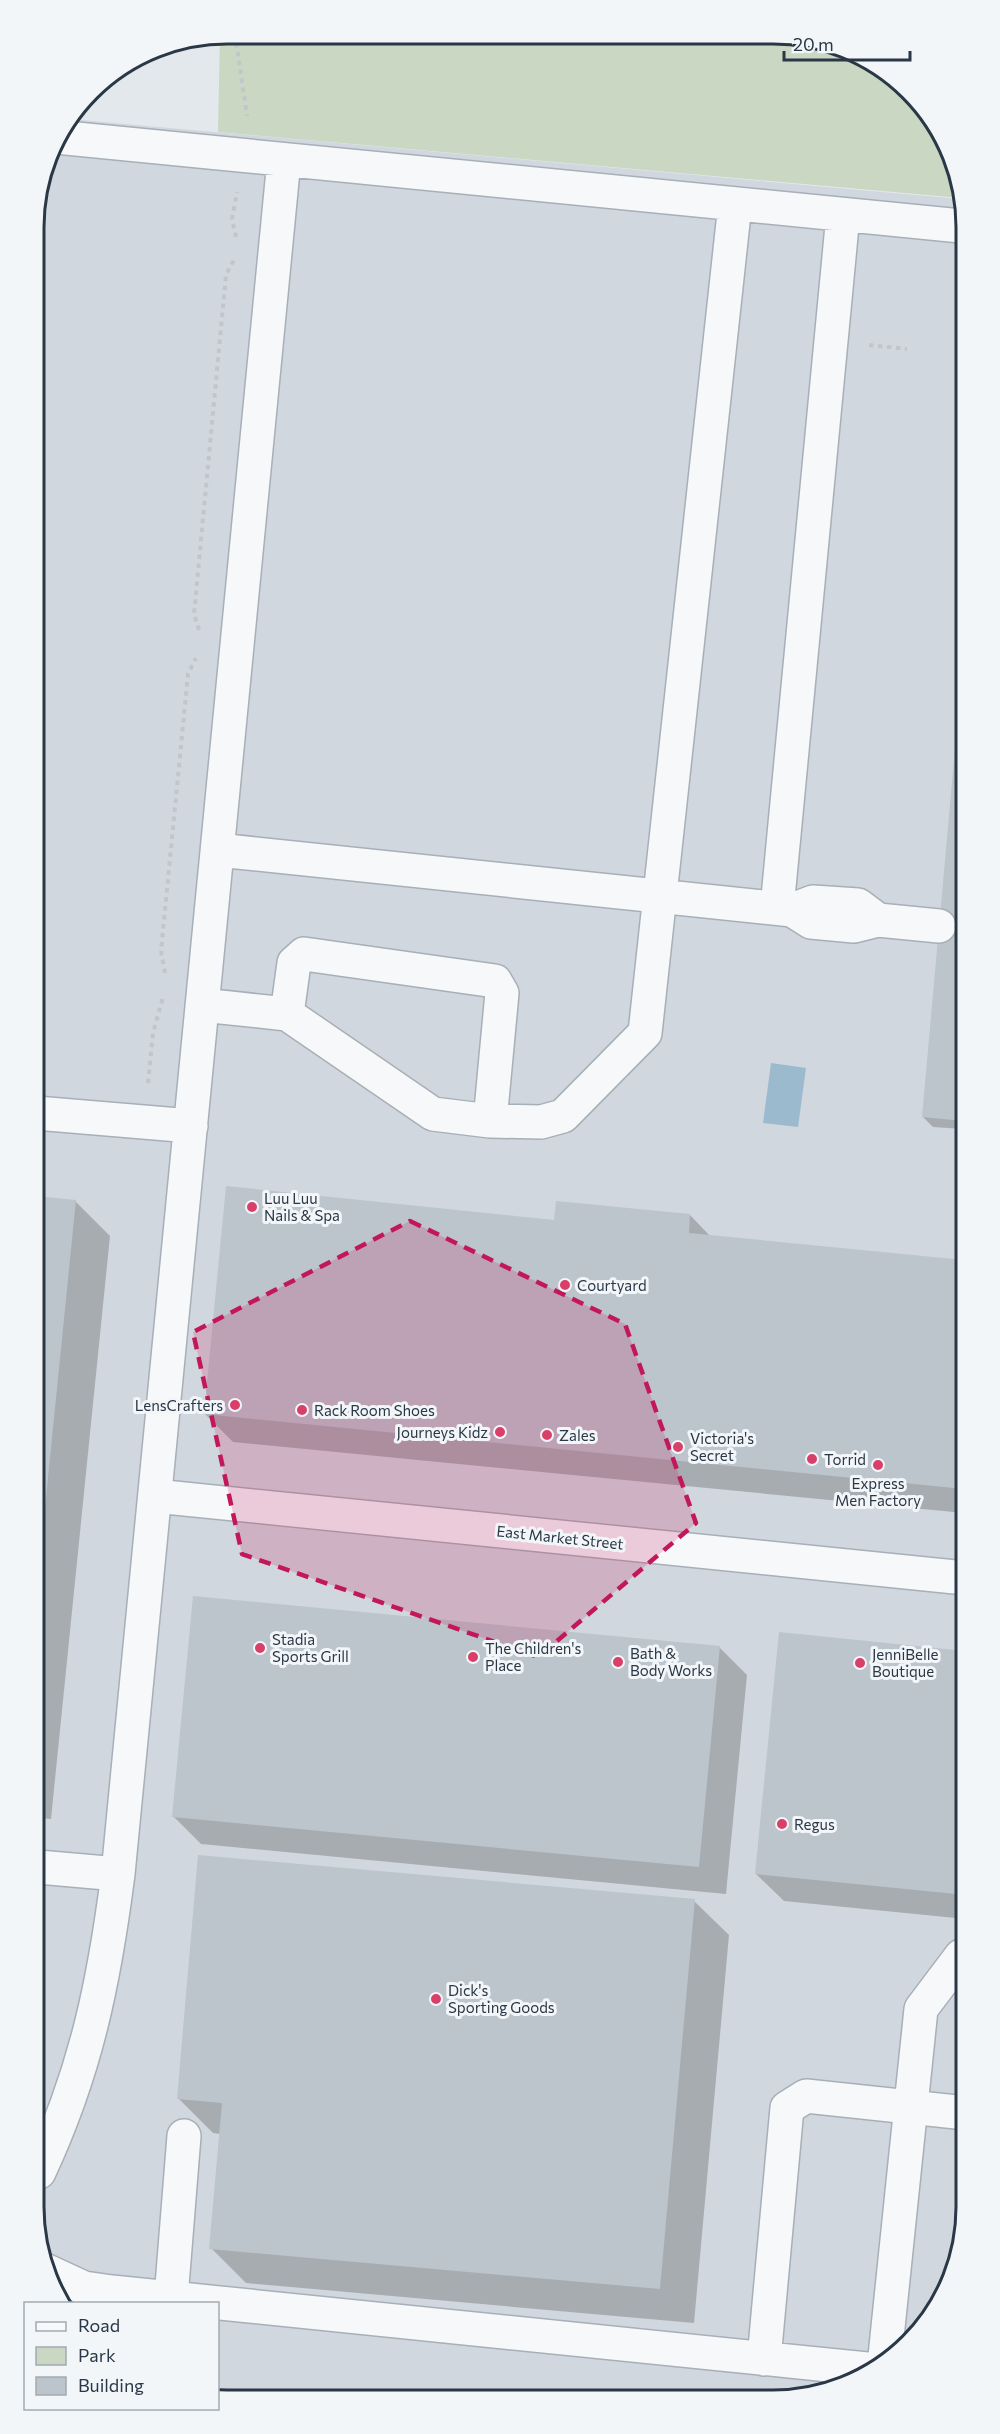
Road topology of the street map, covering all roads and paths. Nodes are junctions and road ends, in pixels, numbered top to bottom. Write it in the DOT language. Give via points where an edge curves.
graph roads {
  1 [pos="237,44"];
  2 [pos="66,138"];
  3 [pos="244,156"];
  4 [pos="284,160"];
  5 [pos="735,204"];
  6 [pos="843,215"];
  7 [pos="956,226"];
  8 [pos="237,242"];
  9 [pos="239,253"];
  10 [pos="200,634"];
  11 [pos="203,651"];
  12 [pos="218,850"];
  13 [pos="662,896"];
  14 [pos="784,909"];
  15 [pos="939,926"];
  16 [pos="166,975"];
  17 [pos="164,994"];
  18 [pos="202,1005"];
  19 [pos="288,1014"];
  20 [pos="44,1114"];
  21 [pos="490,1121"];
  22 [pos="145,1123"];
  23 [pos="191,1126"];
  24 [pos="155,1496"];
  25 [pos="956,1577"];
  26 [pos="44,1868"];
  27 [pos="118,1874"];
  28 [pos="956,1963"];
  29 [pos="910,2108"];
  30 [pos="956,2113"];
  31 [pos="184,2136"];
  32 [pos="44,2161"];
  33 [pos="56,2275"];
  34 [pos="171,2298"];
  35 [pos="210,2302"];
  36 [pos="219,2303"];
  37 [pos="885,2352"];
  38 [pos="764,2359"];
  39 [pos="861,2368"];
  1 -- 3 [label="path" via="248,123"];
  2 -- 3 [label="street"];
  3 -- 4 [label="street"];
  3 -- 8 [label="path" via="231,219"];
  4 -- 5 [label="street"];
  4 -- 12 [label="street"];
  5 -- 6 [label="street"];
  5 -- 13 [label="street"];
  6 -- 7 [label="street"];
  6 -- 14 [label="street"];
  9 -- 10 [label="path" via="226,275 194,614"];
  11 -- 16 [label="path" via="188,674 161,951"];
  12 -- 13 [label="street"];
  12 -- 18 [label="street"];
  13 -- 14 [label="street"];
  13 -- 21 [label="street" via="645,1033 563,1116 541,1122"];
  14 -- 15 [label="street" via="813,902 858,905 878,920"];
  17 -- 22 [label="path" via="153,1034"];
  18 -- 19 [label="street"];
  18 -- 23 [label="street"];
  19 -- 21 [label="street" via="432,1114"];
  19 -- 21 [label="street" via="294,963 303,954 495,981 502,993"];
  20 -- 22 [label="street"];
  22 -- 23 [label="street"];
  23 -- 24 [label="street"];
  24 -- 25 [label="street, East Market Street"];
  24 -- 27 [label="street"];
  26 -- 27 [label="street"];
  27 -- 32 [label="street" via="107,1959 90,2036"];
  28 -- 29 [label="street" via="921,2009"];
  29 -- 30 [label="street"];
  29 -- 37 [label="street"];
  29 -- 38 [label="street" via="807,2096 787,2108"];
  31 -- 34 [label="street"];
  33 -- 34 [label="street" via="84,2288"];
  34 -- 35 [label="street"];
  36 -- 38 [label="street"];
  38 -- 39 [label="street"];
}
